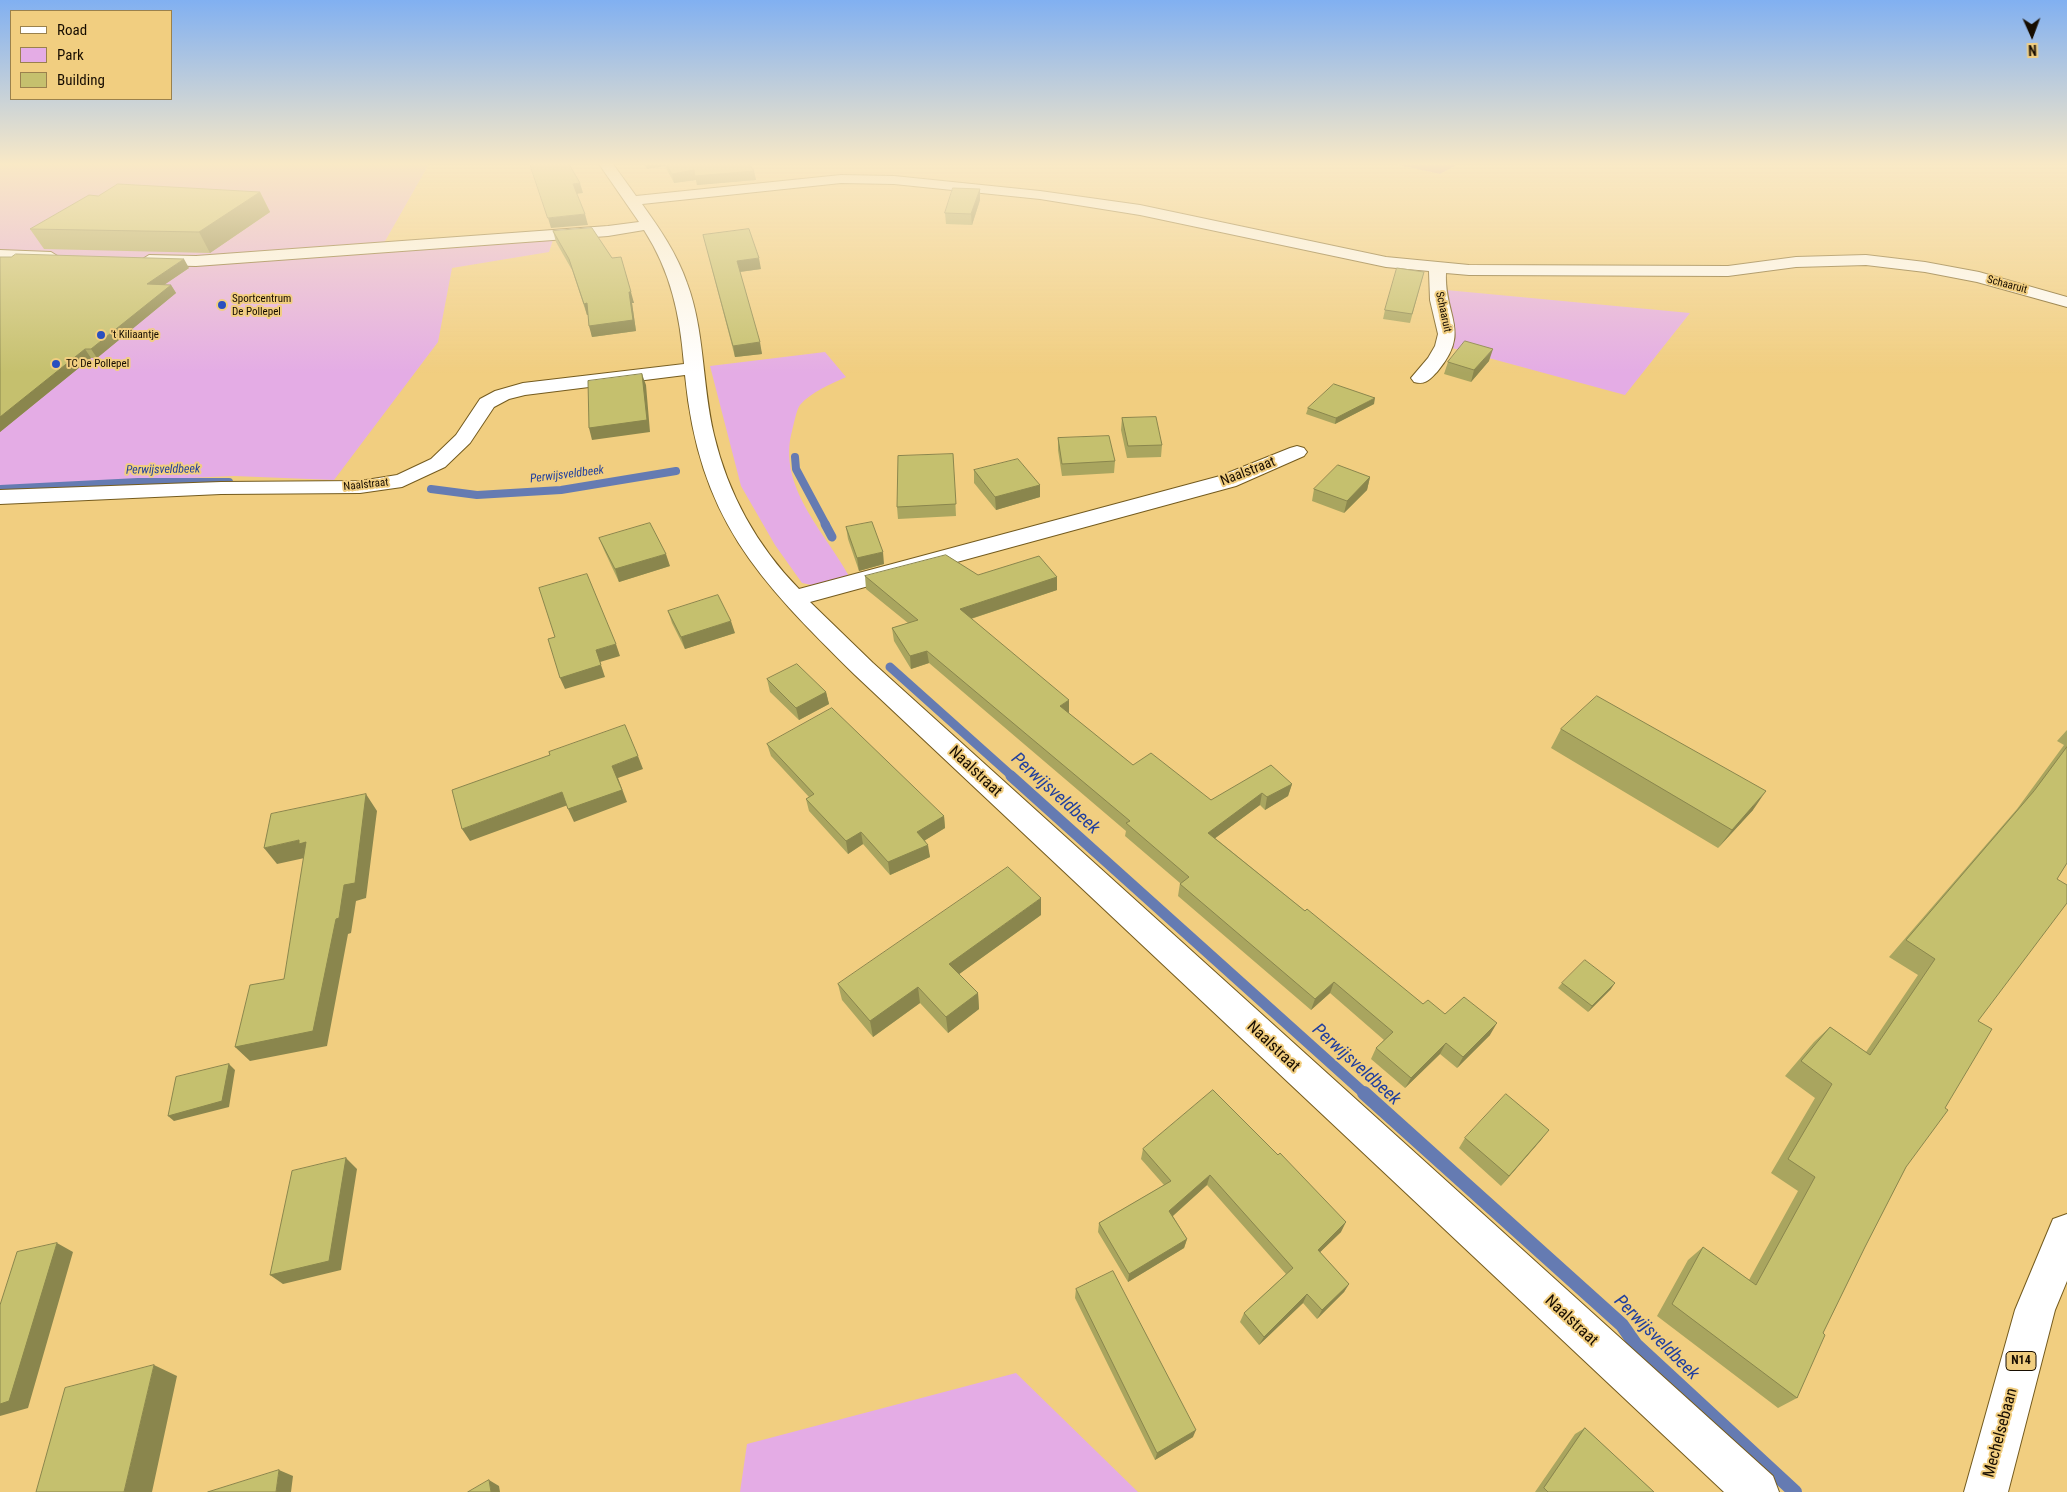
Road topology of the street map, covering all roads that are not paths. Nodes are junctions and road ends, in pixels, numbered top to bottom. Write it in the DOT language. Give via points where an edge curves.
graph roads {
  1 [pos="571,234"];
  2 [pos="652,234"];
  3 [pos="1252,234"];
  4 [pos="0,255"];
  5 [pos="64,258"];
  6 [pos="133,260"];
  7 [pos="1438,267"];
  8 [pos="2067,302"];
  9 [pos="694,368"];
  10 [pos="1421,378"];
  11 [pos="1297,452"];
  12 [pos="0,497"];
  13 [pos="792,599"];
  14 [pos="2067,1234"];
  15 [pos="1757,1492"];
  16 [pos="1986,1492"];
  1 -- 6 [label="street" via="204,260"];
  2 -- 9 [label="street, Naalstraat" via="672,266 683,302"];
  3 -- 7 [label="street, Schaaruit" via="1386,262"];
  4 -- 5 [label="street"];
  7 -- 8 [label="street, Schaaruit" via="1728,271 1796,262 1866,260 1979,277"];
  7 -- 10 [label="street, Schaaruit" via="1439,297 1449,338 1439,360"];
  9 -- 12 [label="street, Naalstraat" via="502,394 487,403 463,439 438,464 402,481 360,487 153,490"];
  9 -- 13 [label="street, Naalstraat" via="703,433 722,492 750,545"];
  11 -- 13 [label="street, Naalstraat" via="1228,481"];
  13 -- 15 [label="street, Naalstraat" via="906,709"];
  14 -- 16 [label="street, Mechelsebaan / N14" via="2034,1310"];
}
